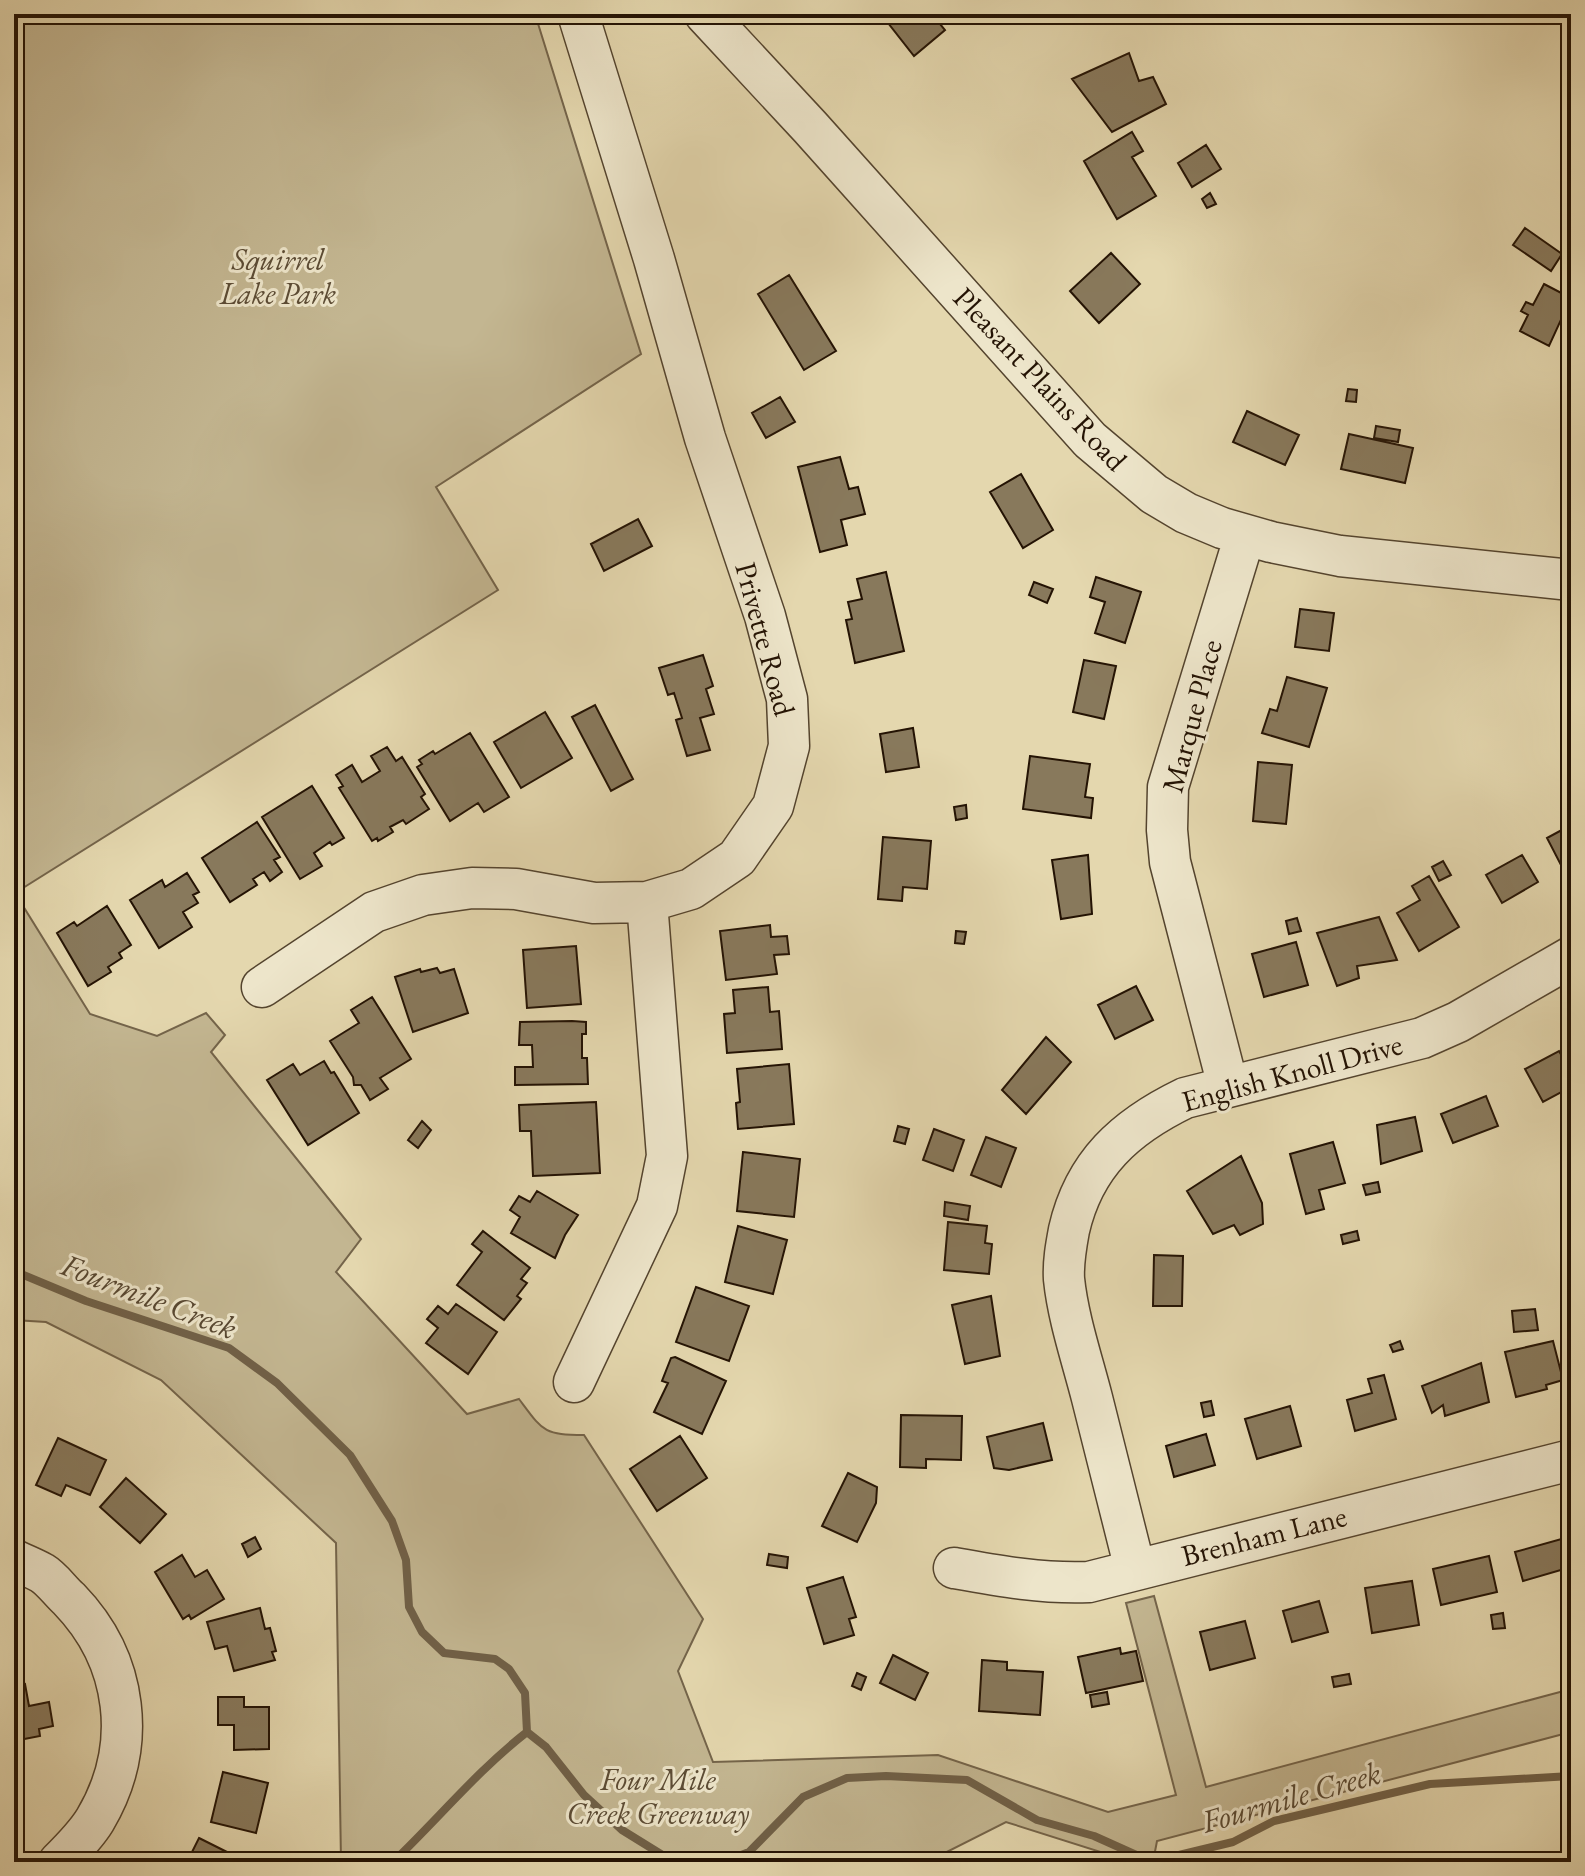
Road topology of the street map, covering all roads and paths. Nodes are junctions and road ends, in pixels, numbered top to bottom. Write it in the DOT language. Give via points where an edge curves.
graph roads {
  1 [pos="578,14"];
  2 [pos="705,14"];
  3 [pos="1245,535"];
  4 [pos="1571,580"];
  5 [pos="647,902"];
  6 [pos="1571,957"];
  7 [pos="262,987"];
  8 [pos="1228,1086"];
  9 [pos="574,1382"];
  10 [pos="1571,1460"];
  11 [pos="14,1560"];
  12 [pos="954,1568"];
  13 [pos="1135,1569"];
  14 [pos="59,1862"];
  1 -- 5 [label="street, Privette Road" via="787,699 789,746 773,806 737,858 691,889"];
  2 -- 3 [label="street, Pleasant Plains Road" via="1090,440 1154,494 1186,513"];
  3 -- 4 [label="street, Pleasant Plains Road" via="1340,556"];
  3 -- 8 [label="street, Marque Place" via="1168,787 1170,862"];
  5 -- 7 [label="street, Privette Road" via="594,903 502,888 423,895 374,912"];
  5 -- 9 [label="street" via="667,1156 657,1206"];
  6 -- 8 [label="street, English Knoll Drive" via="1422,1038"];
  8 -- 13 [label="street, English Knoll Drive" via="1153,1113 1114,1144 1074,1209 1065,1252 1072,1322"];
  10 -- 13 [label="street, Brenham Lane"];
  11 -- 14 [label="street" via="44,1574 85,1615 104,1643 123,1728 112,1786 94,1822"];
  12 -- 13 [label="street, Brenham Lane" via="1062,1583 1089,1582"];
}
